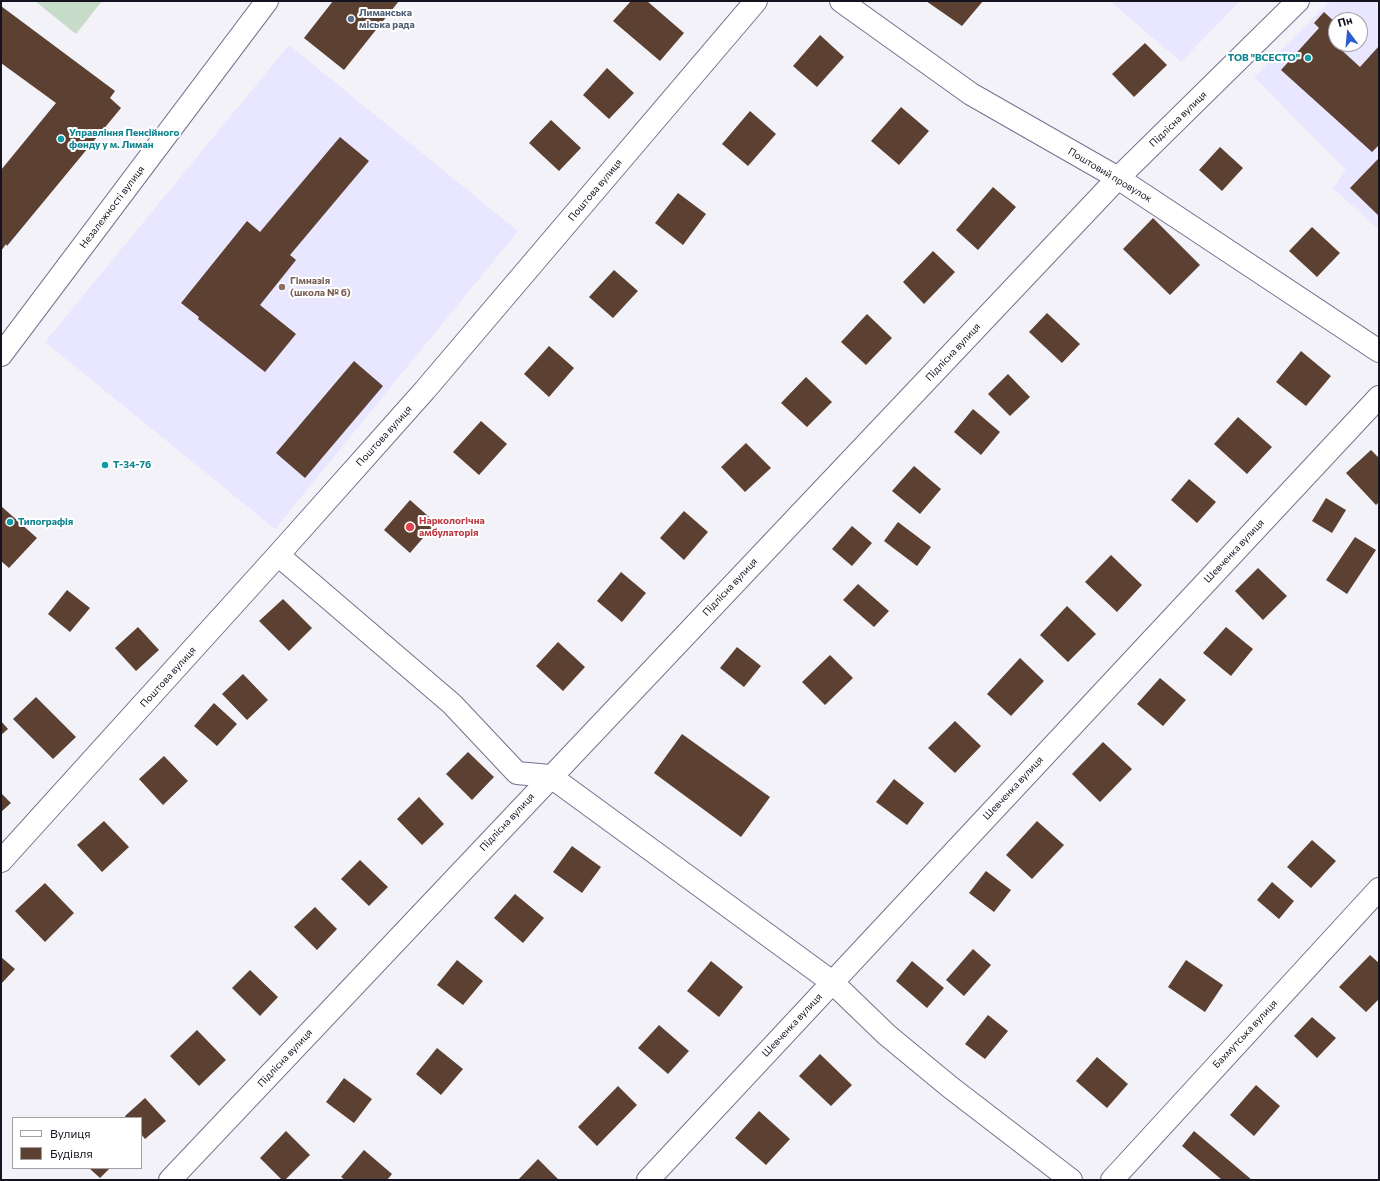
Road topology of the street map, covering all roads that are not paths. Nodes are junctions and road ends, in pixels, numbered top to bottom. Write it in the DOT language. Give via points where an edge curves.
graph roads {
  1 [pos="267,1"];
  2 [pos="756,1"];
  3 [pos="841,1"];
  4 [pos="1298,1"];
  5 [pos="1118,178"];
  6 [pos="1379,351"];
  7 [pos="1,355"];
  8 [pos="1379,397"];
  9 [pos="278,555"];
  10 [pos="550,776"];
  11 [pos="1,861"];
  12 [pos="1379,889"];
  13 [pos="832,982"];
  14 [pos="170,1180"];
  15 [pos="648,1180"];
  16 [pos="1071,1180"];
  17 [pos="1112,1180"];
  1 -- 7 [label="street, Незалежності вулиця"];
  2 -- 9 [label="street, Поштова вулиця" via="425,390"];
  3 -- 5 [label="street, Поштовий провулок" via="971,94"];
  4 -- 5 [label="street, Підлісна вулиця"];
  5 -- 6 [label="street, Поштовий провулок"];
  5 -- 10 [label="street, Підлісна вулиця"];
  8 -- 13 [label="street, Шевченка вулиця"];
  9 -- 10 [label="street" via="452,704 517,773"];
  9 -- 11 [label="street, Поштова вулиця"];
  10 -- 13 [label="street"];
  10 -- 14 [label="street, Підлісна вулиця"];
  12 -- 17 [label="street, Бахмутська вулиця"];
  13 -- 15 [label="street, Шевченка вулиця"];
  13 -- 16 [label="street" via="887,1035 938,1078"];
}
